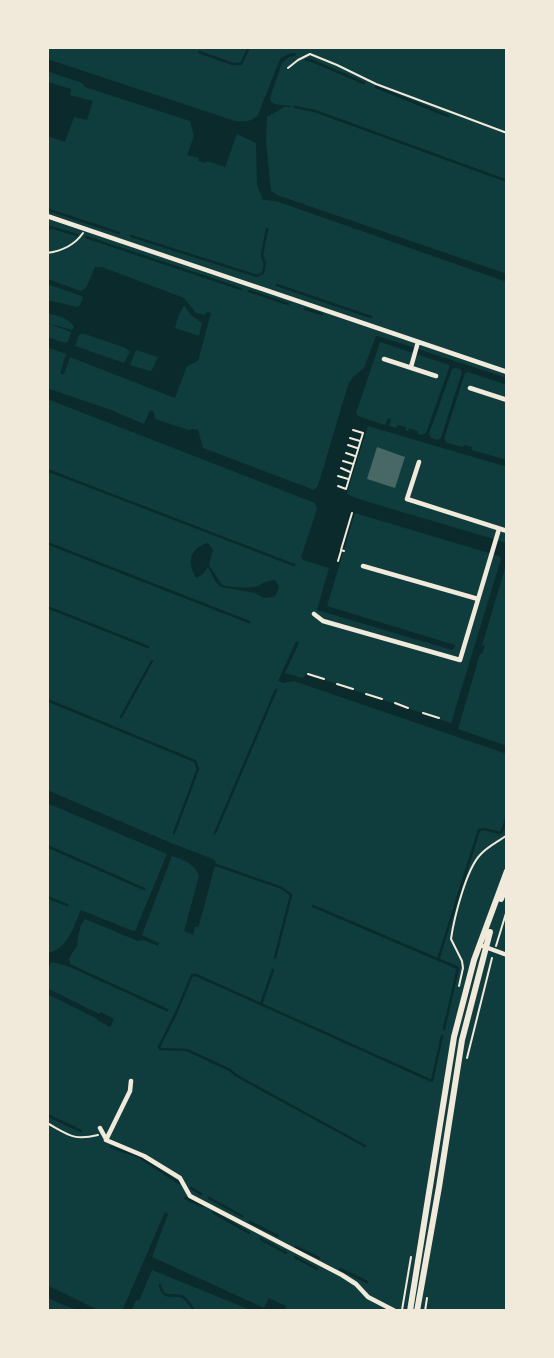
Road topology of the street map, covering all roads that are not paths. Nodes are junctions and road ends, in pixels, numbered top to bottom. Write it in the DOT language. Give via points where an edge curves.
graph roads {
  1 [pos="47,216"];
  2 [pos="418,344"];
  3 [pos="384,359"];
  4 [pos="411,367"];
  5 [pos="507,372"];
  6 [pos="436,376"];
  7 [pos="470,388"];
  8 [pos="507,400"];
  9 [pos="419,462"];
  10 [pos="499,528"];
  11 [pos="507,531"];
  12 [pos="363,566"];
  13 [pos="478,599"];
  14 [pos="313,614"];
  15 [pos="507,871"];
  16 [pos="507,884"];
  17 [pos="482,946"];
  18 [pos="507,955"];
  19 [pos="478,960"];
  20 [pos="131,1081"];
  21 [pos="100,1128"];
  22 [pos="106,1140"];
  23 [pos="395,1311"];
  24 [pos="410,1311"];
  25 [pos="418,1311"];
  1 -- 2 [label="street"];
  2 -- 4 [label="street"];
  2 -- 5 [label="street"];
  3 -- 4 [label="street"];
  4 -- 6 [label="street"];
  7 -- 8 [label="street"];
  9 -- 10 [label="street" via="407,499"];
  10 -- 11 [label="street"];
  10 -- 13 [label="street"];
  12 -- 13 [label="street"];
  13 -- 14 [label="street" via="460,660 323,621"];
  15 -- 17 [label="main road"];
  16 -- 17 [label="main road"];
  17 -- 18 [label="street"];
  17 -- 19 [label="main road"];
  19 -- 24 [label="main road" via="454,1037"];
  19 -- 25 [label="main road"];
  20 -- 22 [label="street" via="131,1091"];
  21 -- 22 [label="street"];
  22 -- 23 [label="street" via="144,1156 180,1178 190,1196 342,1275 368,1297"];
}
